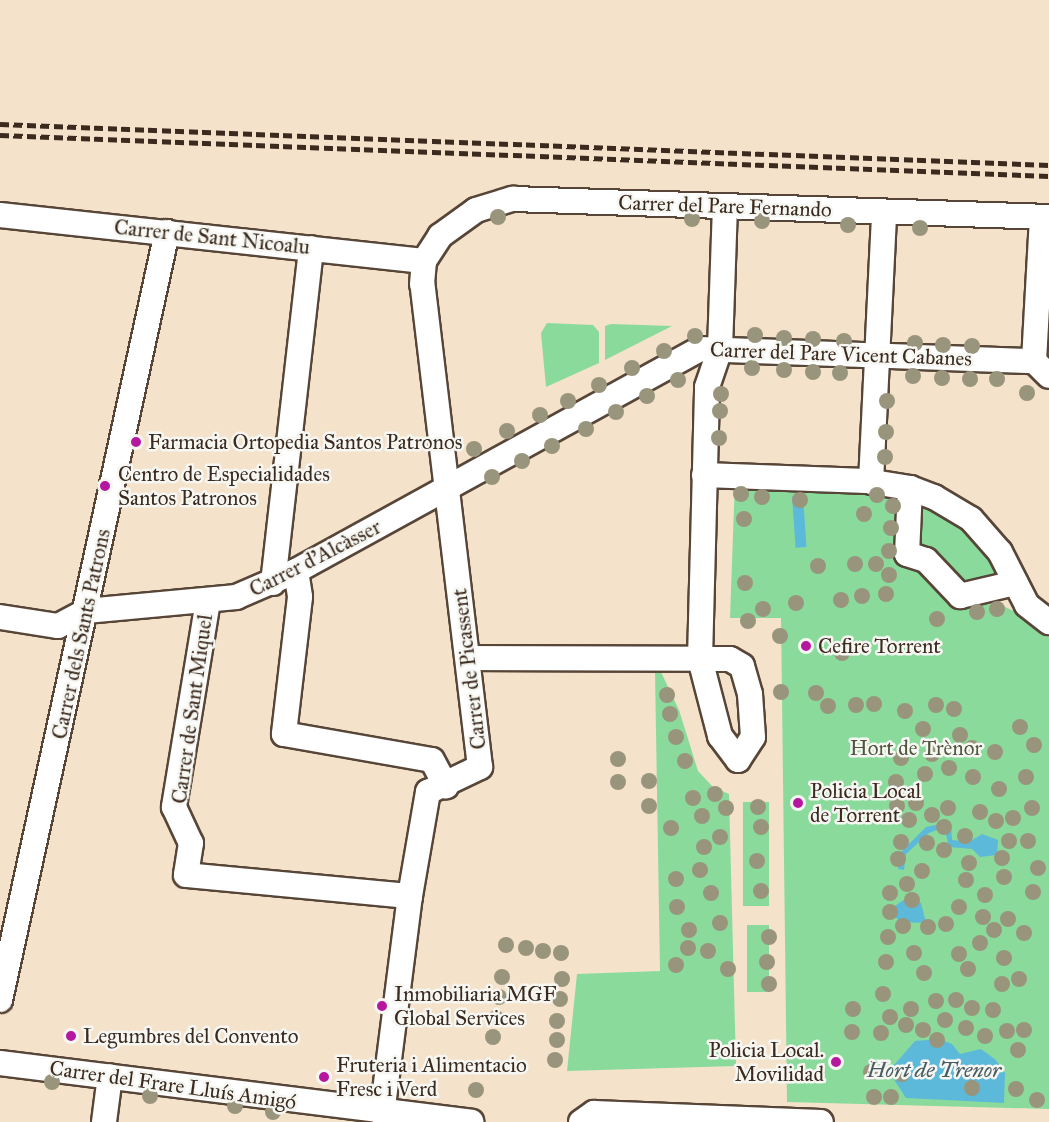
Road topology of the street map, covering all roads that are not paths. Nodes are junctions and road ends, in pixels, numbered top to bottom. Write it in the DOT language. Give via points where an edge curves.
graph roads {
  1 [pos="725,207"];
  2 [pos="884,212"];
  3 [pos="0,215"];
  4 [pos="1045,217"];
  5 [pos="167,232"];
  6 [pos="311,248"];
  7 [pos="424,261"];
  8 [pos="720,349"];
  9 [pos="877,356"];
  10 [pos="1042,369"];
  11 [pos="704,475"];
  12 [pos="871,482"];
  13 [pos="910,488"];
  14 [pos="447,489"];
  15 [pos="296,571"];
  16 [pos="273,583"];
  17 [pos="1015,583"];
  18 [pos="208,601"];
  19 [pos="86,611"];
  20 [pos="0,617"];
  21 [pos="1049,622"];
  22 [pos="469,658"];
  23 [pos="446,786"];
  24 [pos="410,896"];
  25 [pos="0,1000"];
  26 [pos="0,1063"];
  27 [pos="110,1076"];
  28 [pos="382,1114"];
  29 [pos="351,1116"];
  30 [pos="104,1122"];
  31 [pos="471,1122"];
  32 [pos="581,1122"];
  33 [pos="821,1122"];
  1 -- 2 [label="street, Carrer del Pare Fernando"];
  1 -- 7 [label="street, Carrer del Pare Fernando" via="513,199 476,210 440,236"];
  1 -- 8 [label="street"];
  2 -- 4 [label="street, Carrer del Pare Fernando"];
  2 -- 9 [label="street"];
  3 -- 5 [label="street, Carrer de Sant Nicoalu"];
  4 -- 10 [label="street"];
  5 -- 6 [label="street, Carrer de Sant Nicoalu"];
  5 -- 19 [label="street, Carrer dels Sants Patrons"];
  6 -- 7 [label="street, Carrer de Sant Nicoalu"];
  6 -- 16 [label="street"];
  7 -- 14 [label="street, Carrer de Picassent" via="422,284"];
  8 -- 9 [label="street, Carrer del Pare Vicent Cabanes"];
  8 -- 11 [label="street" via="707,387"];
  8 -- 14 [label="street, Carrer del Pare Vicent Cabanes" via="699,349"];
  9 -- 10 [label="street, Carrer del Pare Vicent Cabanes"];
  9 -- 12 [label="street"];
  11 -- 12 [label="street"];
  11 -- 22 [label="street" via="700,658"];
  12 -- 13 [label="street"];
  13 -- 17 [label="street" via="971,519 1000,552"];
  13 -- 17 [label="street" via="907,554 926,560 960,596"];
  14 -- 15 [label="street, Carrer d'Alcàsser"];
  14 -- 22 [label="street, Carrer de Picassent"];
  15 -- 16 [label="street, Carrer d'Alcàsser"];
  15 -- 23 [label="street" via="300,597 284,734 432,760"];
  16 -- 18 [label="street, Carrer d'Alcàsser" via="236,597"];
  17 -- 21 [label="street" via="1027,605"];
  18 -- 19 [label="street, Carrer d'Alcàsser"];
  18 -- 24 [label="street, Carrer de Sant Miquel" via="174,807 191,843 186,875"];
  19 -- 20 [label="street, Carrer d'Alcàsser" via="58,626"];
  19 -- 25 [label="street, Carrer dels Sants Patrons"];
  22 -- 23 [label="street, Carrer de Picassent" via="480,767"];
  23 -- 24 [label="street, Carrer de Picassent" via="428,792"];
  24 -- 28 [label="street, Carrer de Picassent"];
  26 -- 27 [label="street, Carrer del Frare Lluís Amigó"];
  27 -- 29 [label="street, Carrer del Frare Lluís Amigó"];
  27 -- 30 [label="street"];
  28 -- 29 [label="street, Carrer del Frare Lluís Amigó"];
  28 -- 31 [label="street, Carrer del Frare Lluís Amigó"];
  32 -- 33 [label="street" via="594,1113"];
}
